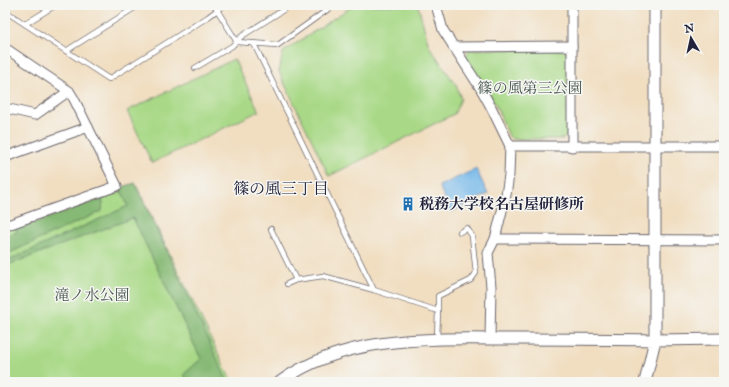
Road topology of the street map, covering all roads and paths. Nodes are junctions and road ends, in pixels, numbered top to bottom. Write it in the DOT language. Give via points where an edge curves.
graph roads {
  1 [pos="56,5"];
  2 [pos="139,5"];
  3 [pos="214,5"];
  4 [pos="224,5"];
  5 [pos="291,5"];
  6 [pos="334,5"];
  7 [pos="436,5"];
  8 [pos="572,5"];
  9 [pos="655,5"];
  10 [pos="217,10"];
  11 [pos="5,11"];
  12 [pos="25,24"];
  13 [pos="237,42"];
  14 [pos="254,44"];
  15 [pos="572,46"];
  16 [pos="453,47"];
  17 [pos="5,48"];
  18 [pos="66,51"];
  19 [pos="195,68"];
  20 [pos="69,91"];
  21 [pos="5,108"];
  22 [pos="88,127"];
  23 [pos="510,146"];
  24 [pos="572,146"];
  25 [pos="656,146"];
  26 [pos="724,146"];
  27 [pos="5,157"];
  28 [pos="5,226"];
  29 [pos="271,229"];
  30 [pos="460,232"];
  31 [pos="495,239"];
  32 [pos="655,239"];
  33 [pos="724,240"];
  34 [pos="296,280"];
  35 [pos="287,284"];
  36 [pos="374,290"];
  37 [pos="438,311"];
  38 [pos="490,339"];
  39 [pos="724,339"];
  40 [pos="437,340"];
  41 [pos="655,340"];
  42 [pos="280,382"];
  43 [pos="645,382"];
  1 -- 12 [label="lane"];
  2 -- 18 [label="lane"];
  3 -- 10 [label="lane"];
  4 -- 10 [label="lane"];
  5 -- 13 [label="lane" via="242,36"];
  6 -- 14 [label="lane" via="278,45"];
  7 -- 16 [label="street" via="443,30"];
  8 -- 15 [label="street"];
  9 -- 25 [label="street"];
  10 -- 13 [label="lane"];
  10 -- 18 [label="lane" via="109,79"];
  11 -- 12 [label="lane"];
  12 -- 18 [label="lane"];
  13 -- 14 [label="lane"];
  13 -- 19 [label="lane"];
  14 -- 36 [label="lane"];
  15 -- 16 [label="street"];
  15 -- 24 [label="street"];
  16 -- 23 [label="street" via="484,95"];
  17 -- 20 [label="street"];
  20 -- 21 [label="street" via="35,115"];
  20 -- 22 [label="street"];
  22 -- 27 [label="street"];
  22 -- 28 [label="street" via="117,186"];
  23 -- 24 [label="street"];
  23 -- 31 [label="street" via="506,195"];
  24 -- 25 [label="street"];
  25 -- 26 [label="street"];
  25 -- 32 [label="street"];
  29 -- 34 [label="lane"];
  30 -- 37 [label="lane" via="467,228 472,236 476,273 470,280 438,296"];
  31 -- 32 [label="street"];
  31 -- 38 [label="street" via="488,253 491,287"];
  32 -- 33 [label="street"];
  32 -- 41 [label="street"];
  34 -- 35 [label="lane"];
  34 -- 36 [label="lane" via="323,276"];
  36 -- 37 [label="lane"];
  37 -- 40 [label="lane"];
  38 -- 40 [label="street"];
  38 -- 41 [label="street"];
  39 -- 41 [label="street"];
  40 -- 42 [label="street" via="394,342 356,349 319,361"];
  41 -- 43 [label="street"];
}
